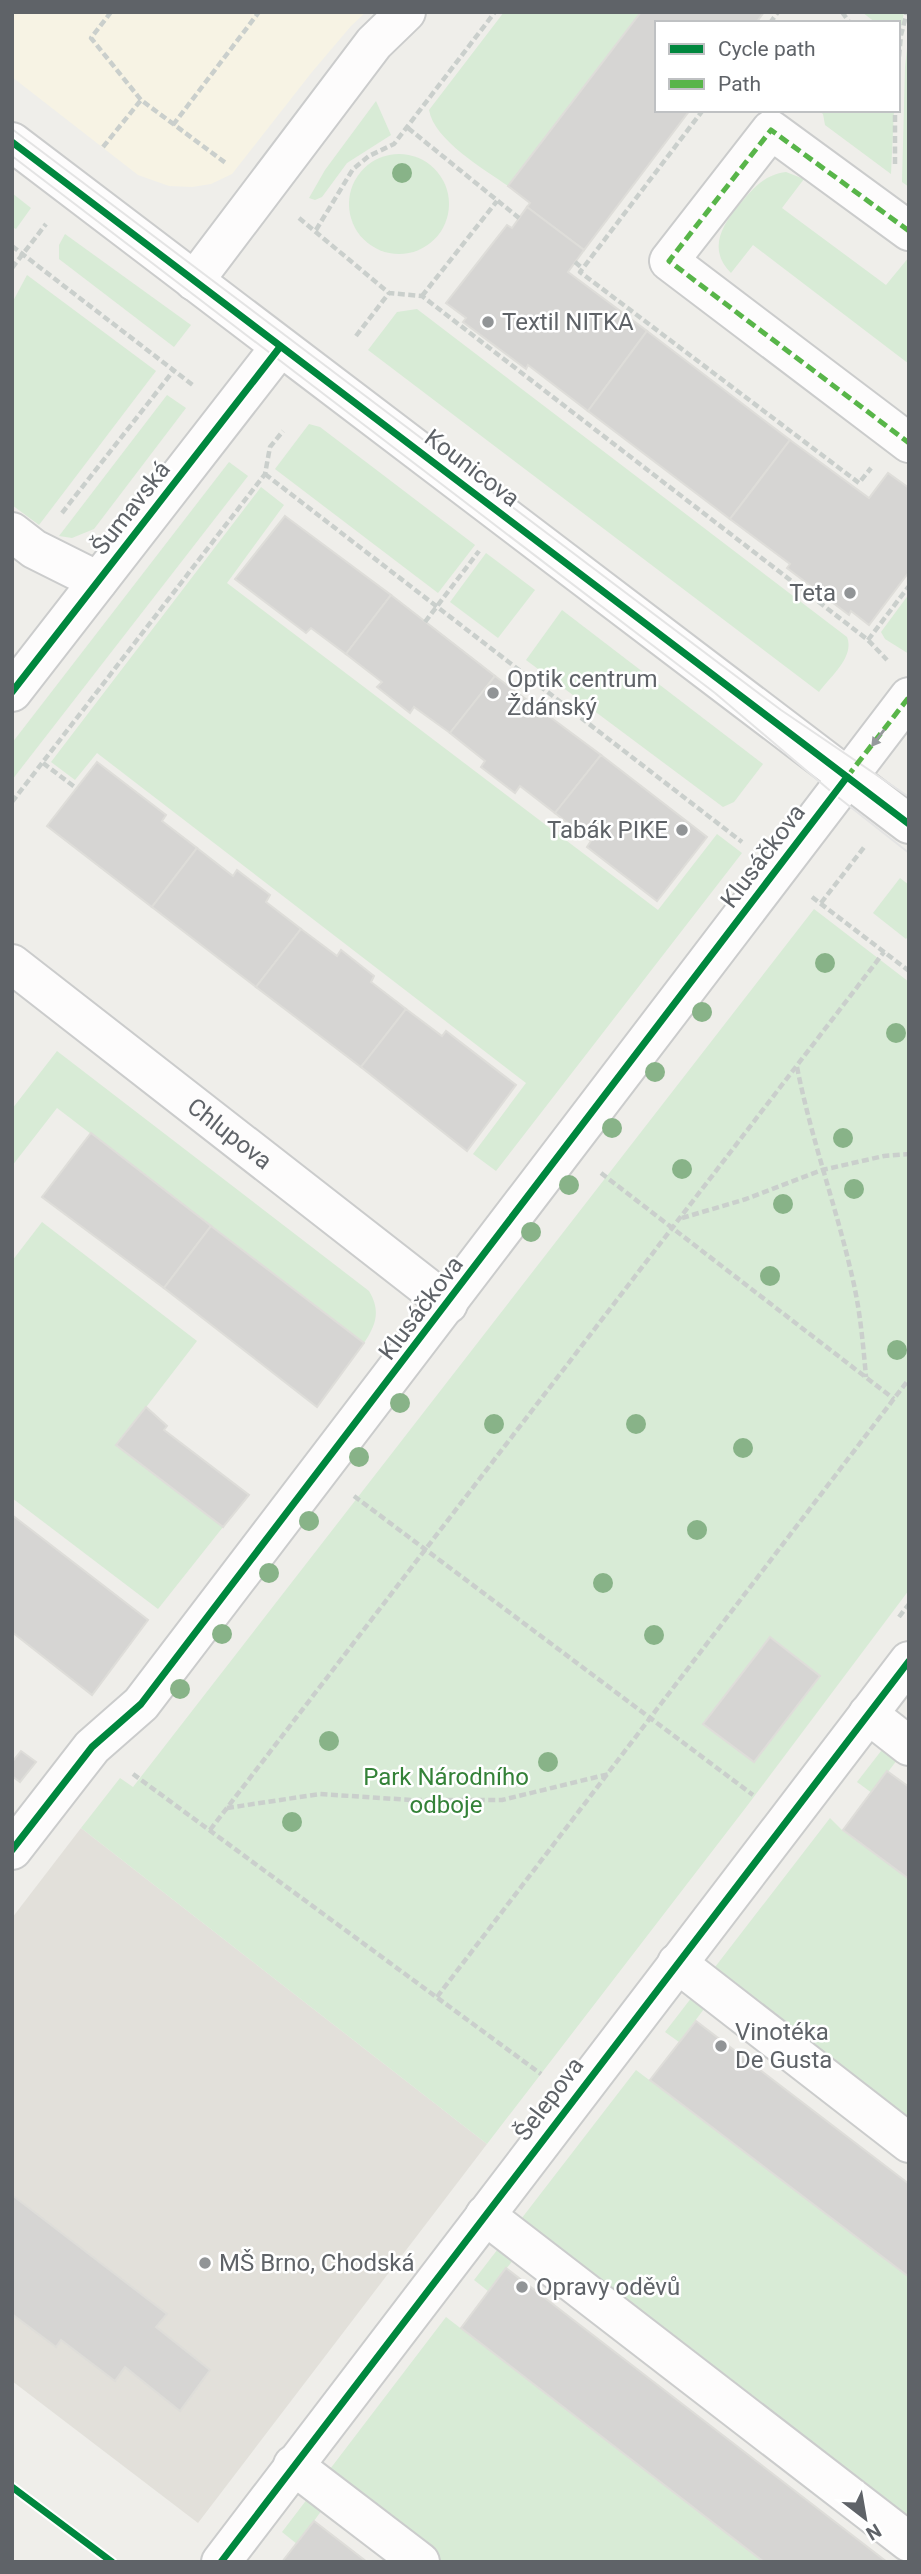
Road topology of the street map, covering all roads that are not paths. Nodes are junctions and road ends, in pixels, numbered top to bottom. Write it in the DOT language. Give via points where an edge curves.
graph roads {
  1 [pos="406,12"];
  2 [pos="12,142"];
  3 [pos="909,231"];
  4 [pos="194,281"];
  5 [pos="281,347"];
  6 [pos="909,443"];
  7 [pos="23,541"];
  8 [pos="98,581"];
  9 [pos="901,682"];
  10 [pos="12,692"];
  11 [pos="847,777"];
  12 [pos="909,824"];
  13 [pos="12,964"];
  14 [pos="448,1304"];
  15 [pos="909,1661"];
  16 [pos="868,1714"];
  17 [pos="909,1745"];
  18 [pos="12,1850"];
  19 [pos="677,1963"];
  20 [pos="909,2143"];
  21 [pos="485,2214"];
  22 [pos="293,2465"];
  23 [pos="909,2542"];
  24 [pos="221,2562"];
  25 [pos="420,2562"];
  1 -- 4 [label="street" via="374,43"];
  2 -- 4 [label="street, Kounicova"];
  3 -- 6 [label="street" via="771,130 669,261"];
  4 -- 5 [label="street, Kounicova"];
  5 -- 8 [label="street, Šumavská"];
  5 -- 11 [label="street, Kounicova"];
  7 -- 8 [label="street"];
  8 -- 10 [label="street, Šumavská"];
  9 -- 11 [label="street, one-way"];
  11 -- 12 [label="street, Kounicova"];
  11 -- 14 [label="street, Klusáčkova"];
  13 -- 14 [label="street, Chlupova"];
  14 -- 18 [label="street, Klusáčkova" via="141,1704 92,1747"];
  15 -- 16 [label="street, Šelepova"];
  16 -- 17 [label="street"];
  16 -- 19 [label="street, Šelepova"];
  19 -- 20 [label="street"];
  19 -- 21 [label="street, Šelepova"];
  21 -- 22 [label="street, Šelepova"];
  21 -- 23 [label="street"];
  22 -- 24 [label="street, Šelepova"];
  22 -- 25 [label="street"];
}
